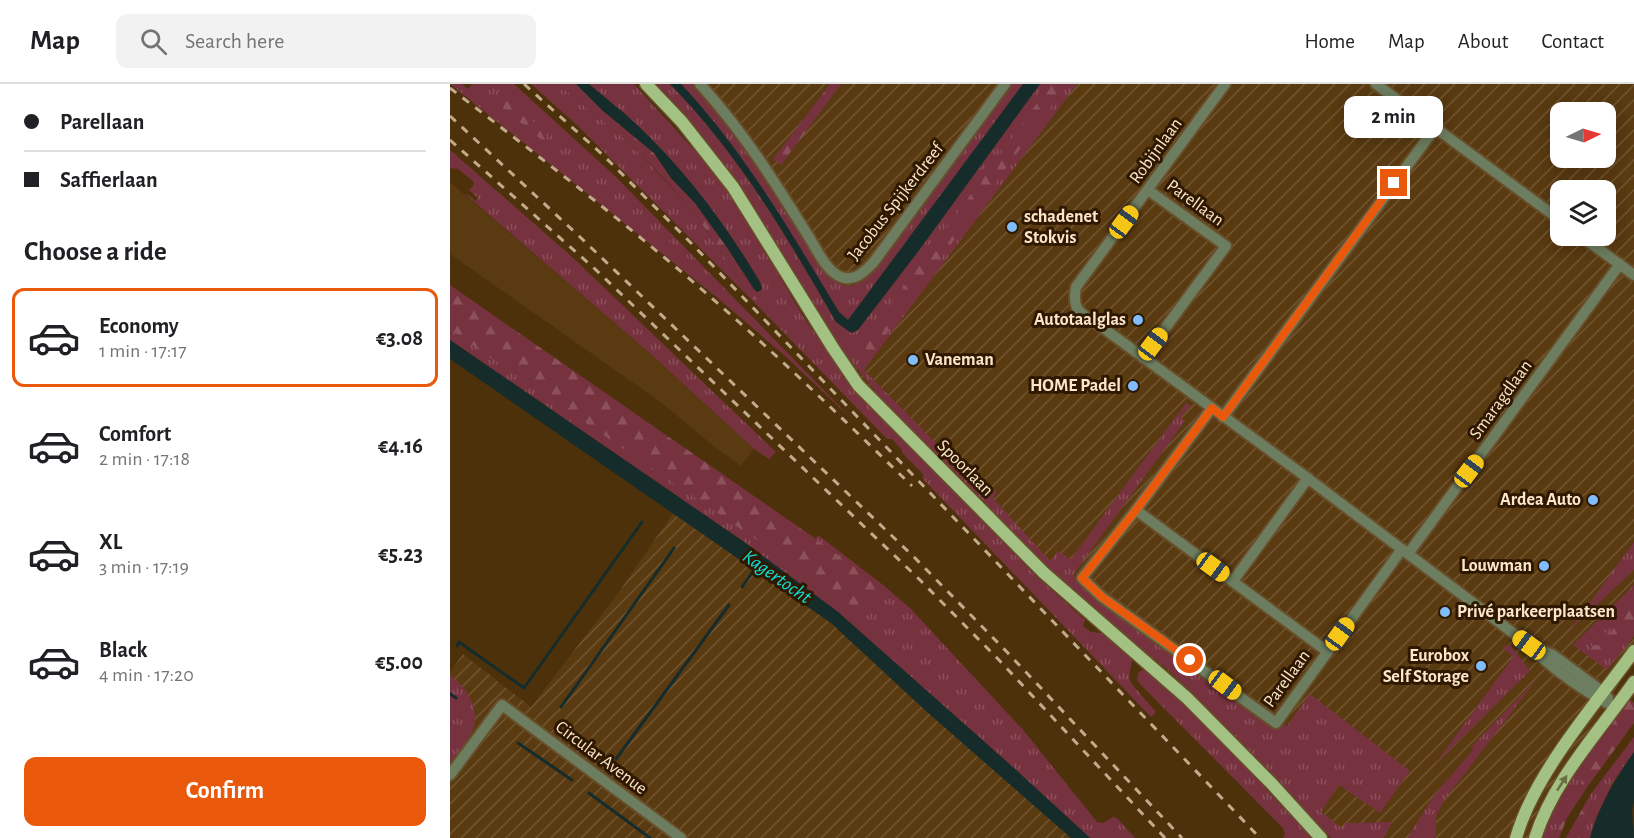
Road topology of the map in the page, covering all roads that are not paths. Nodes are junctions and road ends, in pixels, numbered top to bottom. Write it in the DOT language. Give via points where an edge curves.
graph roads {
  1 [pos="646,84"];
  2 [pos="700,84"];
  3 [pos="1005,84"];
  4 [pos="1225,84"];
  5 [pos="1376,84"];
  6 [pos="1435,128"];
  7 [pos="1148,190"];
  8 [pos="1550,213"];
  9 [pos="1595,246"];
  10 [pos="1620,264"];
  11 [pos="1634,275"];
  12 [pos="1143,358"];
  13 [pos="1212,408"];
  14 [pos="1223,417"];
  15 [pos="1308,478"];
  16 [pos="1136,510"];
  17 [pos="1405,551"];
  18 [pos="1233,581"];
  19 [pos="1634,651"];
  20 [pos="1328,652"];
  21 [pos="1634,682"];
  22 [pos="1600,695"];
  23 [pos="1616,707"];
  24 [pos="450,775"];
  25 [pos="1318,833"];
  26 [pos="681,838"];
  27 [pos="1326,838"];
  28 [pos="1516,838"];
  29 [pos="1535,838"];
  1 -- 25 [label="main road, Spoorlaan" via="700,143 733,187 858,385 1044,573 1187,698"];
  2 -- 3 [label="street, Jacobus Spijkerdreef" via="733,121 770,173 825,263 839,276 849,279 861,275 873,263"];
  4 -- 7 [label="street, Robijnlaan"];
  5 -- 6 [label="street"];
  6 -- 8 [label="street"];
  6 -- 14 [label="street"];
  7 -- 12 [label="street, Robijnlaan" via="1076,287 1074,298 1081,315"];
  7 -- 12 [label="street, Parellaan" via="1226,246"];
  9 -- 10 [label="street"];
  10 -- 11 [label="street"];
  10 -- 17 [label="street, Smaragdlaan"];
  12 -- 13 [label="street"];
  13 -- 14 [label="street"];
  13 -- 16 [label="street, Parellaan"];
  14 -- 15 [label="street"];
  15 -- 17 [label="street"];
  15 -- 18 [label="street"];
  16 -- 18 [label="street, Parellaan"];
  16 -- 20 [label="street, Parellaan" via="1082,578 1102,597 1276,723"];
  17 -- 20 [label="street, Parellaan"];
  17 -- 22 [label="street"];
  18 -- 20 [label="street, Parellaan"];
  19 -- 22 [label="main road"];
  21 -- 23 [label="main road"];
  22 -- 23 [label="street"];
  22 -- 28 [label="main road" via="1545,775"];
  29 -- 23 [label="main road, one-way" via="1555,794"];
  24 -- 26 [label="street, Circular Avenue" via="502,705"];
  25 -- 27 [label="main road, Spoorlaan"];
}
